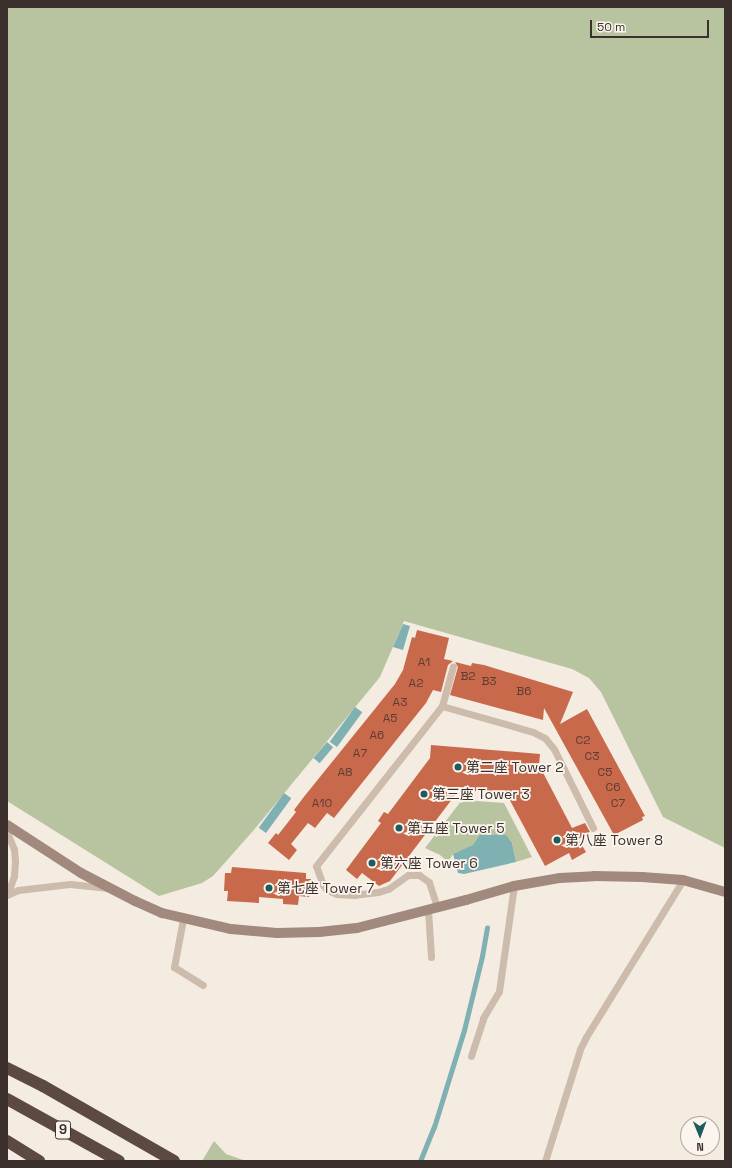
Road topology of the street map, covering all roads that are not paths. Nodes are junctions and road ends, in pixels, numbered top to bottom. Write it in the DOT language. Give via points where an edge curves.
graph roads {
  1 [pos="453,666"];
  2 [pos="442,706"];
  3 [pos="7,825"];
  4 [pos="593,828"];
  5 [pos="7,832"];
  6 [pos="683,880"];
  7 [pos="514,886"];
  8 [pos="112,889"];
  9 [pos="7,890"];
  10 [pos="725,892"];
  11 [pos="7,895"];
  12 [pos="433,909"];
  13 [pos="183,919"];
  14 [pos="431,957"];
  15 [pos="203,985"];
  16 [pos="471,1056"];
  17 [pos="7,1068"];
  18 [pos="7,1099"];
  19 [pos="7,1141"];
  20 [pos="39,1161"];
  21 [pos="119,1161"];
  22 [pos="174,1161"];
  23 [pos="545,1161"];
  1 -- 2 [label="lane"];
  2 -- 4 [label="lane" via="533,732 545,738 554,749"];
  2 -- 12 [label="lane" via="316,866 323,885 327,890 337,894 368,894 388,889 408,875 419,875 430,882"];
  3 -- 8 [label="main road" via="81,873"];
  5 -- 9 [label="lane" via="14,849 15,861 14,876"];
  6 -- 7 [label="main road" via="594,876 560,878"];
  6 -- 10 [label="main road"];
  6 -- 23 [label="lane" via="580,1049"];
  7 -- 12 [label="main road"];
  7 -- 16 [label="lane" via="499,991 483,1018"];
  8 -- 11 [label="lane" via="70,884 18,890"];
  8 -- 13 [label="main road" via="162,913"];
  12 -- 13 [label="main road" via="357,928 320,932 231,930"];
  12 -- 14 [label="lane"];
  13 -- 15 [label="lane" via="174,967"];
  17 -- 22 [label="highway"];
  18 -- 21 [label="highway, 9"];
  19 -- 20 [label="highway"];
}
